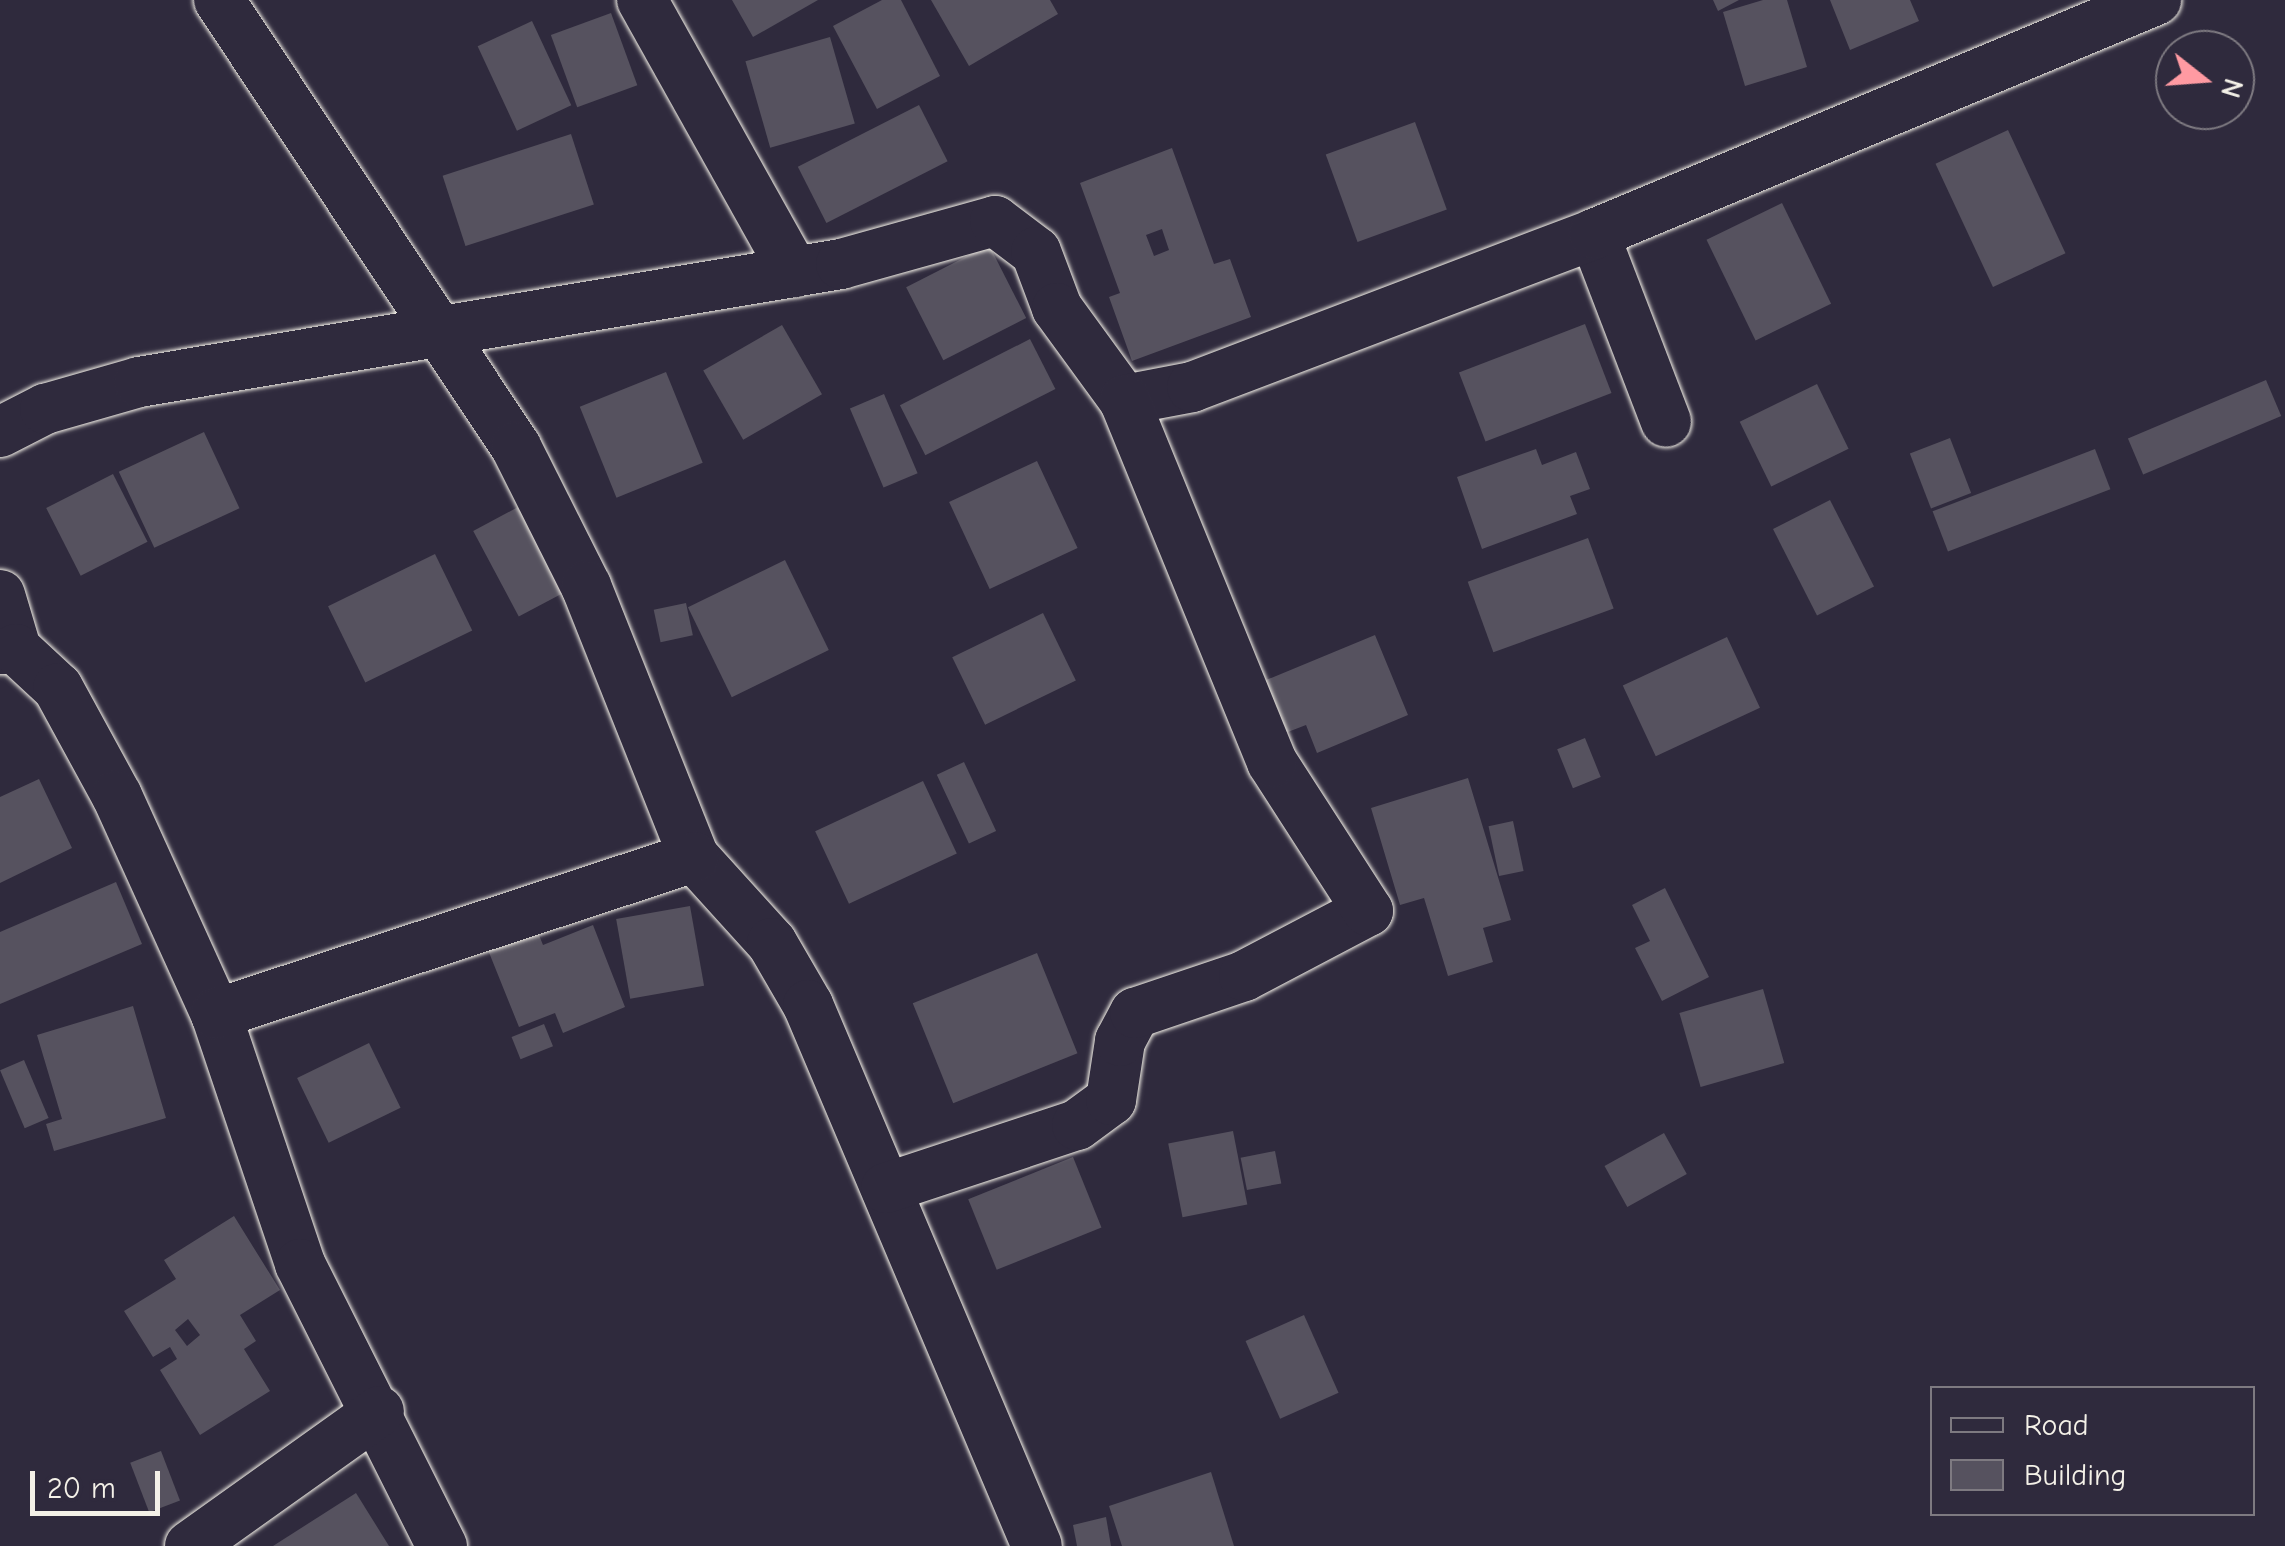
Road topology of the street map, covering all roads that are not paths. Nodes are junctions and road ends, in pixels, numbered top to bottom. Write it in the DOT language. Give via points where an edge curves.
graph roads {
  1 [pos="219,0"];
  2 [pos="642,0"];
  3 [pos="2156,0"];
  4 [pos="1594,234"];
  5 [pos="794,272"];
  6 [pos="435,333"];
  7 [pos="1124,400"];
  8 [pos="1666,422"];
  9 [pos="0,432"];
  10 [pos="0,595"];
  11 [pos="8,649"];
  12 [pos="694,857"];
  13 [pos="216,1014"];
  14 [pos="886,1188"];
  15 [pos="379,1411"];
  16 [pos="190,1546"];
  17 [pos="442,1546"];
  18 [pos="1037,1546"];
  1 -- 6 [label="street"];
  2 -- 5 [label="street"];
  3 -- 4 [label="street"];
  4 -- 7 [label="street" via="1192,387"];
  4 -- 8 [label="street"];
  5 -- 6 [label="street"];
  5 -- 7 [label="street" via="995,221 1036,252 1057,308"];
  6 -- 9 [label="street" via="139,382 44,409"];
  6 -- 12 [label="street" via="516,447 586,586"];
  7 -- 14 [label="street" via="1272,762 1368,910 1244,976 1135,1012 1120,1041 1111,1100 1077,1125"];
  10 -- 11 [label="street"];
  11 -- 13 [label="street" via="58,688"];
  12 -- 13 [label="street"];
  12 -- 14 [label="street" via="772,942 808,1005"];
  13 -- 15 [label="street" via="300,1264"];
  14 -- 18 [label="street"];
  15 -- 16 [label="street"];
  15 -- 17 [label="street"];
}
